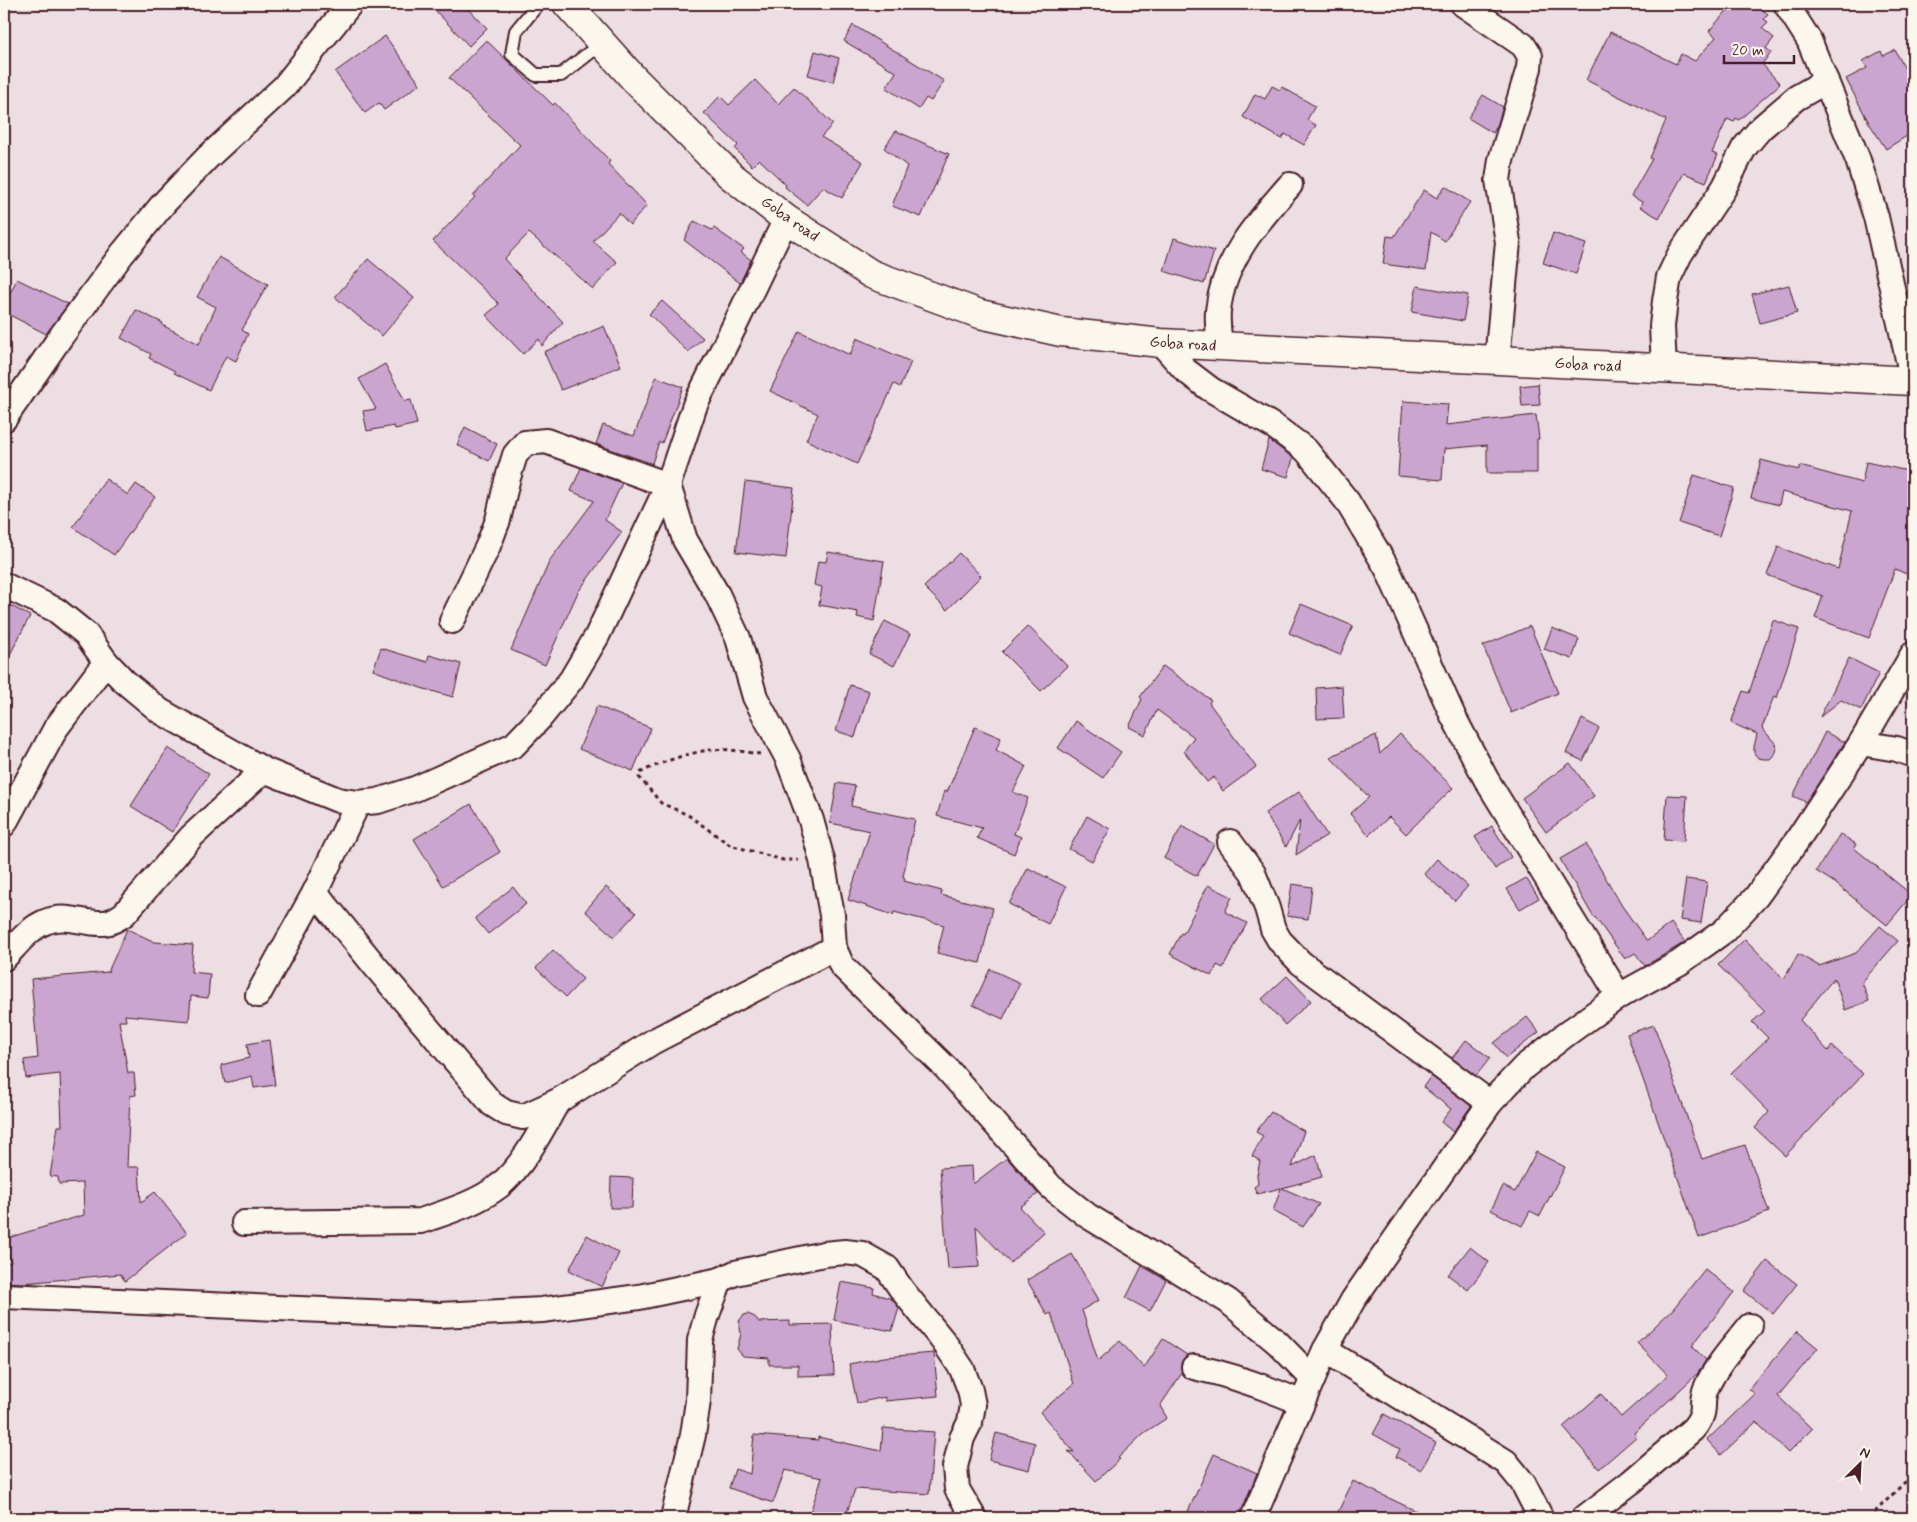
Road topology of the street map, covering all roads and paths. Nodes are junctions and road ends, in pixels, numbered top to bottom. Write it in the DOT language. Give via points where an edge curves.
graph roads {
  1 [pos="350,4"];
  2 [pos="538,4"];
  3 [pos="567,4"];
  4 [pos="1463,4"];
  5 [pos="1786,4"];
  6 [pos="602,43"];
  7 [pos="1826,81"];
  8 [pos="1290,185"];
  9 [pos="786,219"];
  10 [pos="1161,343"];
  11 [pos="1220,346"];
  12 [pos="1497,361"];
  13 [pos="1664,369"];
  14 [pos="1913,381"];
  15 [pos="4,419"];
  16 [pos="668,485"];
  17 [pos="4,586"];
  18 [pos="452,621"];
  19 [pos="1913,654"];
  20 [pos="106,662"];
  21 [pos="1860,743"];
  22 [pos="1913,755"];
  23 [pos="788,759"];
  24 [pos="264,770"];
  25 [pos="358,803"];
  26 [pos="4,824"];
  27 [pos="1230,842"];
  28 [pos="822,860"];
  29 [pos="315,892"];
  30 [pos="834,948"];
  31 [pos="4,958"];
  32 [pos="258,995"];
  33 [pos="1619,996"];
  34 [pos="558,1101"];
  35 [pos="1490,1103"];
  36 [pos="244,1223"];
  37 [pos="720,1280"];
  38 [pos="4,1296"];
  39 [pos="1750,1326"];
  40 [pos="1325,1350"];
  41 [pos="1194,1367"];
  42 [pos="1313,1379"];
  43 [pos="1302,1403"];
  44 [pos="1913,1477"];
  45 [pos="673,1518"];
  46 [pos="974,1518"];
  47 [pos="1253,1518"];
  48 [pos="1541,1518"];
  49 [pos="1584,1518"];
  50 [pos="1870,1518"];
  1 -- 15 [label="street" via="284,87 206,158 152,218 62,335"];
  2 -- 6 [label="lane" via="516,31 512,54 536,75 561,74"];
  3 -- 6 [label="street, Goba road"];
  4 -- 12 [label="street" via="1523,45 1530,56 1499,174 1508,242"];
  5 -- 7 [label="street" via="1809,40"];
  6 -- 9 [label="street, Goba road" via="730,175"];
  7 -- 13 [label="street" via="1796,98 1761,128 1744,148 1724,188 1680,254 1670,277 1665,301 1662,326"];
  7 -- 14 [label="street" via="1858,160 1876,217"];
  8 -- 11 [label="street" via="1261,217 1234,258 1218,312"];
  9 -- 10 [label="street, Goba road" via="871,274 980,314 1061,332"];
  9 -- 16 [label="street" via="695,405"];
  10 -- 11 [label="street, Goba road"];
  10 -- 33 [label="street" via="1191,375 1275,426 1306,450 1347,501 1387,568 1453,716 1486,780"];
  11 -- 12 [label="street, Goba road"];
  12 -- 13 [label="street, Goba road"];
  13 -- 14 [label="street, Goba road"];
  16 -- 18 [label="street" via="546,441 525,443 515,455 488,546"];
  16 -- 23 [label="street" via="685,540 738,638 755,697"];
  16 -- 25 [label="street" via="597,636 571,680 514,745 415,790"];
  17 -- 20 [label="street" via="56,610 86,634"];
  19 -- 21 [label="street"];
  20 -- 24 [label="street" via="160,711"];
  20 -- 26 [label="street" via="56,728"];
  21 -- 22 [label="street"];
  21 -- 33 [label="street" via="1796,842 1756,897 1724,931 1679,963"];
  23 -- 28 [label="street"];
  23 -- 28 [label="path" via="710,750 648,768 638,777 661,803 688,815 730,845 783,860"];
  24 -- 25 [label="street" via="338,800"];
  24 -- 31 [label="street" via="192,836 124,914 102,924 65,918 44,922"];
  25 -- 29 [label="street"];
  27 -- 35 [label="street" via="1253,873 1273,929 1300,963"];
  28 -- 30 [label="street"];
  29 -- 32 [label="street"];
  29 -- 34 [label="street" via="492,1104 506,1113 523,1117"];
  30 -- 34 [label="street" via="654,1041"];
  30 -- 42 [label="street" via="849,974 946,1068 1051,1187 1088,1216 1228,1301 1278,1343"];
  33 -- 35 [label="street" via="1524,1067"];
  34 -- 36 [label="street" via="522,1162 498,1186 448,1212 421,1220"];
  35 -- 40 [label="street" via="1353,1300"];
  37 -- 38 [label="street" via="639,1297 542,1310 438,1315"];
  37 -- 45 [label="street" via="700,1340 697,1409"];
  37 -- 46 [label="street" via="763,1267 845,1252 862,1254 888,1268 944,1342 962,1369 970,1390 973,1404 970,1422 962,1438 955,1467 957,1489"];
  39 -- 49 [label="street" via="1714,1372 1704,1393 1702,1418 1693,1429"];
  40 -- 42 [label="street"];
  40 -- 48 [label="street" via="1506,1462 1523,1483"];
  41 -- 43 [label="street" via="1226,1375"];
  42 -- 43 [label="street"];
  43 -- 47 [label="street"];
  44 -- 50 [label="path"];
}
